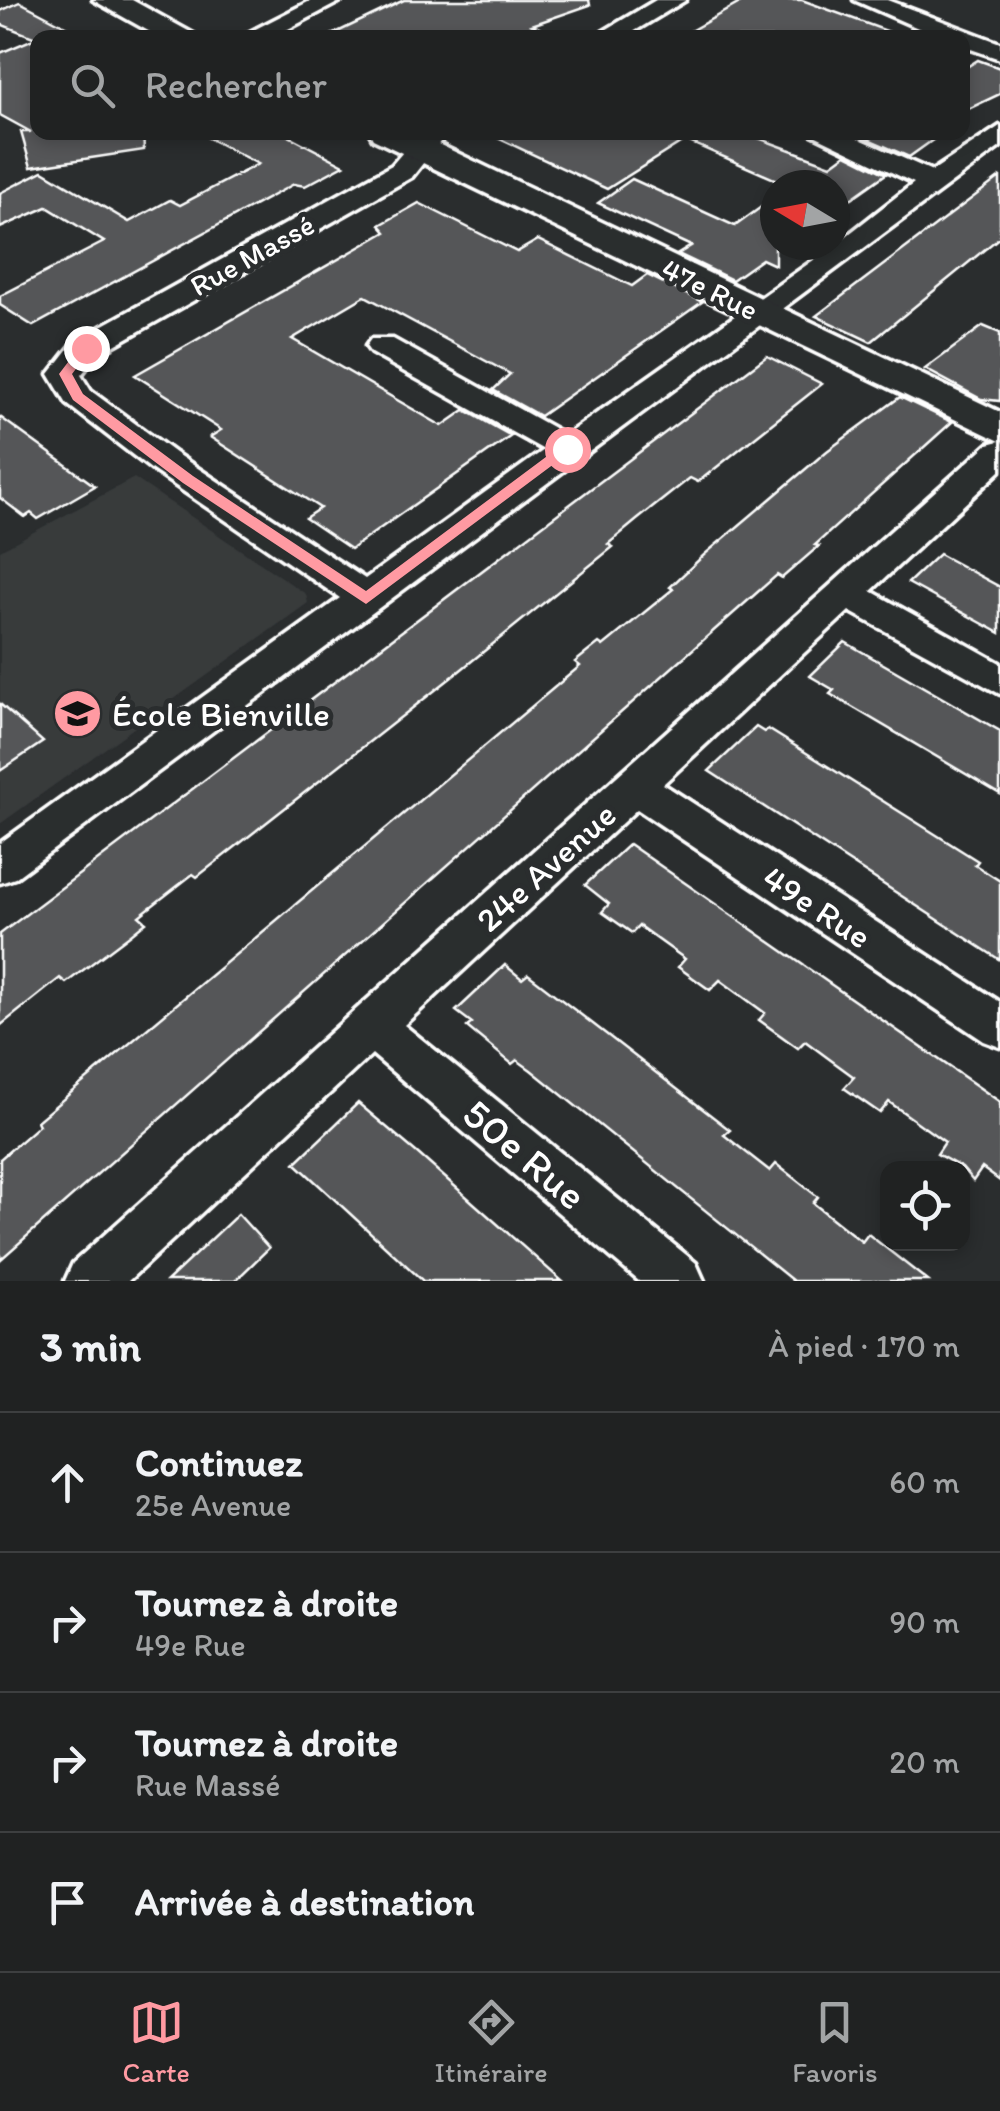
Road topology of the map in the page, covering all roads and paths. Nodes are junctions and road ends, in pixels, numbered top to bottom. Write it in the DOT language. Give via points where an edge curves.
graph roads {
  1 [pos="108,0"];
  2 [pos="331,0"];
  3 [pos="674,0"];
  4 [pos="866,0"];
  5 [pos="170,30"];
  6 [pos="267,30"];
  7 [pos="619,30"];
  8 [pos="943,30"];
  9 [pos="970,40"];
  10 [pos="1000,52"];
  11 [pos="1000,134"];
  12 [pos="839,140"];
  13 [pos="427,142"];
  14 [pos="934,182"];
  15 [pos="756,311"];
  16 [pos="382,346"];
  17 [pos="1000,428"];
  18 [pos="567,449"];
  19 [pos="1000,452"];
  20 [pos="845,593"];
  21 [pos="366,598"];
  22 [pos="1000,680"];
  23 [pos="634,786"];
  24 [pos="0,866"];
  25 [pos="372,1026"];
  26 [pos="1000,1026"];
  27 [pos="91,1281"];
  28 [pos="678,1281"];
  1 -- 5 [label="street"];
  2 -- 6 [label="street"];
  3 -- 7 [label="street"];
  4 -- 8 [label="street"];
  9 -- 10 [label="street"];
  11 -- 14 [label="street"];
  12 -- 14 [label="street"];
  13 -- 15 [label="street, 47e Rue"];
  13 -- 21 [label="street, Rue Massé" via="402,171 86,348 66,374 78,397 163,461"];
  14 -- 15 [label="street"];
  15 -- 17 [label="street, 47e Rue"];
  15 -- 18 [label="street"];
  16 -- 18 [label="street"];
  18 -- 21 [label="street"];
  19 -- 20 [label="street, 24e Avenue"];
  20 -- 22 [label="street"];
  20 -- 23 [label="street, 24e Avenue"];
  21 -- 24 [label="street"];
  23 -- 25 [label="street, 24e Avenue"];
  23 -- 26 [label="street, 49e Rue"];
  25 -- 27 [label="street, 24e Avenue"];
  25 -- 28 [label="street, 50e Rue"];
}
